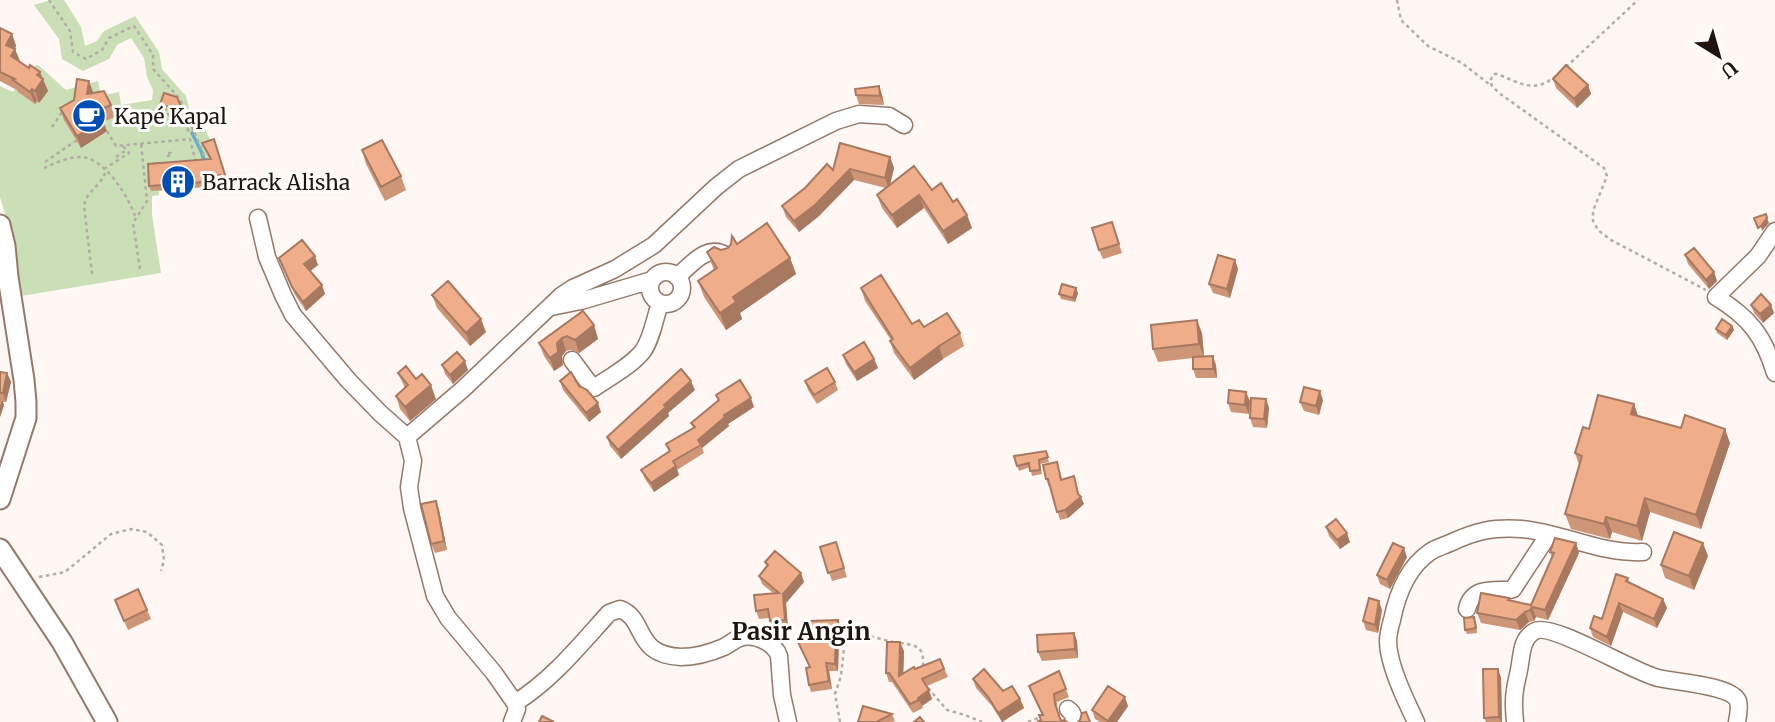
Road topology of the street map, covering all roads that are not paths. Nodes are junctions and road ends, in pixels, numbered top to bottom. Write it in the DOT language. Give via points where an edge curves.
graph roads {
  1 [pos="904,125"];
  2 [pos="258,218"];
  3 [pos="0,225"];
  4 [pos="1775,231"];
  5 [pos="728,256"];
  6 [pos="677,277"];
  7 [pos="652,280"];
  8 [pos="660,303"];
  9 [pos="551,306"];
  10 [pos="572,360"];
  11 [pos="1775,373"];
  12 [pos="407,437"];
  13 [pos="0,499"];
  14 [pos="1549,534"];
  15 [pos="0,549"];
  16 [pos="1643,552"];
  17 [pos="1467,609"];
  18 [pos="515,703"];
  19 [pos="107,722"];
  20 [pos="512,722"];
  21 [pos="788,722"];
  22 [pos="1416,722"];
  23 [pos="1514,722"];
  24 [pos="1737,722"];
  1 -- 9 [label="street" via="889,116 859,114 739,169 654,245 573,288"];
  2 -- 12 [label="street" via="267,257 293,315 348,380"];
  3 -- 13 [label="main road" via="26,418"];
  4 -- 11 [label="street" via="1758,256 1716,297 1755,328"];
  5 -- 6 [label="street" via="712,250"];
  6 -- 7 [label="street" via="667,272"];
  6 -- 8 [label="street" via="682,286 679,297 671,304"];
  7 -- 8 [label="street" via="652,296"];
  7 -- 9 [label="street"];
  8 -- 10 [label="street" via="642,351 594,388"];
  9 -- 12 [label="street"];
  12 -- 18 [label="street" via="413,461 412,508 435,596"];
  14 -- 16 [label="street" via="1623,553"];
  14 -- 17 [label="street" via="1513,589 1479,592"];
  14 -- 22 [label="street" via="1509,528 1475,531 1436,548 1411,572 1396,602 1388,639 1392,664"];
  15 -- 19 [label="main road" via="62,642"];
  18 -- 20 [label="street"];
  18 -- 21 [label="street" via="554,671 609,613 620,609 631,617 649,646 666,654 700,656 746,636 774,646"];
  23 -- 24 [label="street" via="1523,647 1532,633 1543,629 1642,673 1732,694 1738,703"];
}
